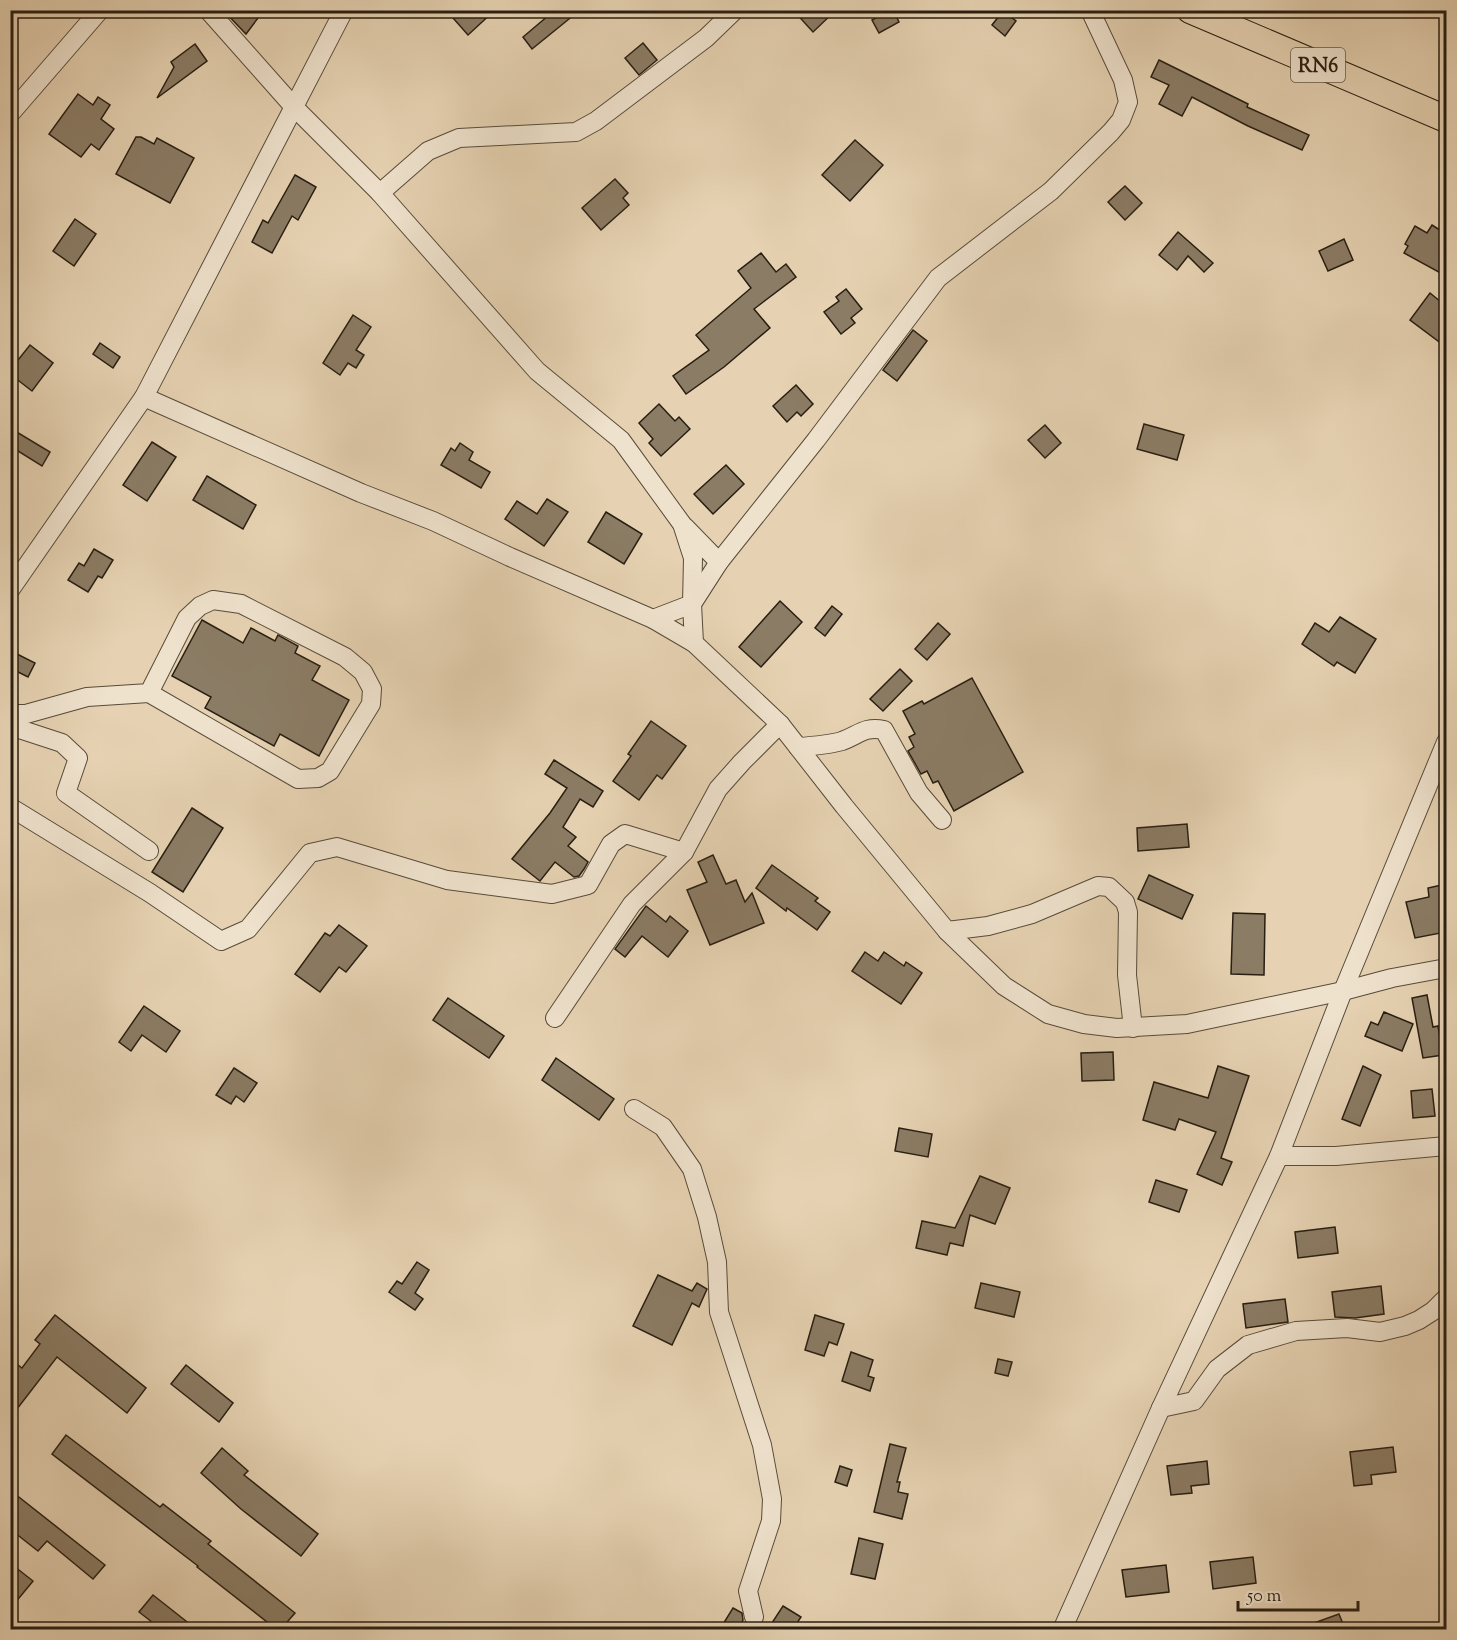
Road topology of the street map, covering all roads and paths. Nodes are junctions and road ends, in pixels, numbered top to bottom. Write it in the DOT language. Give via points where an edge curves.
graph roads {
  1 [pos="100,10"];
  2 [pos="208,10"];
  3 [pos="344,10"];
  4 [pos="735,10"];
  5 [pos="1090,10"];
  6 [pos="1190,10"];
  7 [pos="294,107"];
  8 [pos="10,114"];
  9 [pos="1446,118"];
  10 [pos="380,194"];
  11 [pos="144,397"];
  12 [pos="682,524"];
  13 [pos="719,562"];
  14 [pos="10,590"];
  15 [pos="692,604"];
  16 [pos="653,619"];
  17 [pos="694,643"];
  18 [pos="148,693"];
  19 [pos="10,714"];
  20 [pos="780,724"];
  21 [pos="10,726"];
  22 [pos="1446,742"];
  23 [pos="798,747"];
  24 [pos="10,807"];
  25 [pos="942,819"];
  26 [pos="149,851"];
  27 [pos="684,852"];
  28 [pos="947,931"];
  29 [pos="1446,968"];
  30 [pos="1343,991"];
  31 [pos="555,1018"];
  32 [pos="1133,1028"];
  33 [pos="634,1109"];
  34 [pos="1446,1146"];
  35 [pos="1278,1156"];
  36 [pos="1446,1298"];
  37 [pos="1161,1408"];
  38 [pos="754,1617"];
  39 [pos="1062,1629"];
  1 -- 8 [label="street"];
  2 -- 7 [label="street"];
  3 -- 7 [label="street"];
  4 -- 10 [label="street" via="706,38 576,132 459,138 428,151"];
  5 -- 13 [label="street" via="1123,80 1128,102 1121,120 1051,191 938,278"];
  6 -- 9 [label="highway, RN6"];
  7 -- 10 [label="street"];
  7 -- 11 [label="street"];
  10 -- 12 [label="street" via="537,371 621,440"];
  11 -- 14 [label="street"];
  11 -- 16 [label="street"];
  12 -- 13 [label="street"];
  12 -- 15 [label="street" via="693,558"];
  13 -- 15 [label="street"];
  15 -- 16 [label="street"];
  15 -- 17 [label="street"];
  16 -- 17 [label="street"];
  17 -- 20 [label="street"];
  18 -- 18 [label="street" via="188,618 213,600 241,604 345,657 363,672 372,689 371,705 330,771 318,778 298,779"];
  18 -- 19 [label="street" via="87,697 26,714"];
  20 -- 23 [label="street"];
  20 -- 27 [label="street" via="718,789"];
  21 -- 26 [label="street" via="62,743 78,758 66,793"];
  22 -- 30 [label="street"];
  23 -- 25 [label="street" via="843,740 871,727 884,730 919,793"];
  23 -- 28 [label="street"];
  24 -- 27 [label="street" via="150,892 221,941 248,929 310,853 337,847 447,880 552,894 588,885 611,844 625,834"];
  27 -- 31 [label="street" via="632,904"];
  28 -- 32 [label="street" via="1004,987 1048,1014 1084,1024"];
  28 -- 32 [label="street" via="988,926 1032,914 1098,886 1109,887 1125,902 1128,912 1127,975"];
  29 -- 30 [label="street"];
  30 -- 32 [label="street" via="1218,1019"];
  30 -- 35 [label="street"];
  33 -- 38 [label="street" via="663,1126 692,1169 717,1262 719,1312 762,1445 772,1498 771,1521 748,1591"];
  34 -- 35 [label="street" via="1336,1156"];
  35 -- 37 [label="street"];
  36 -- 37 [label="street" via="1433,1311 1405,1326 1380,1332 1347,1328 1296,1331 1248,1346 1217,1369 1194,1401"];
  37 -- 39 [label="street"];
}
